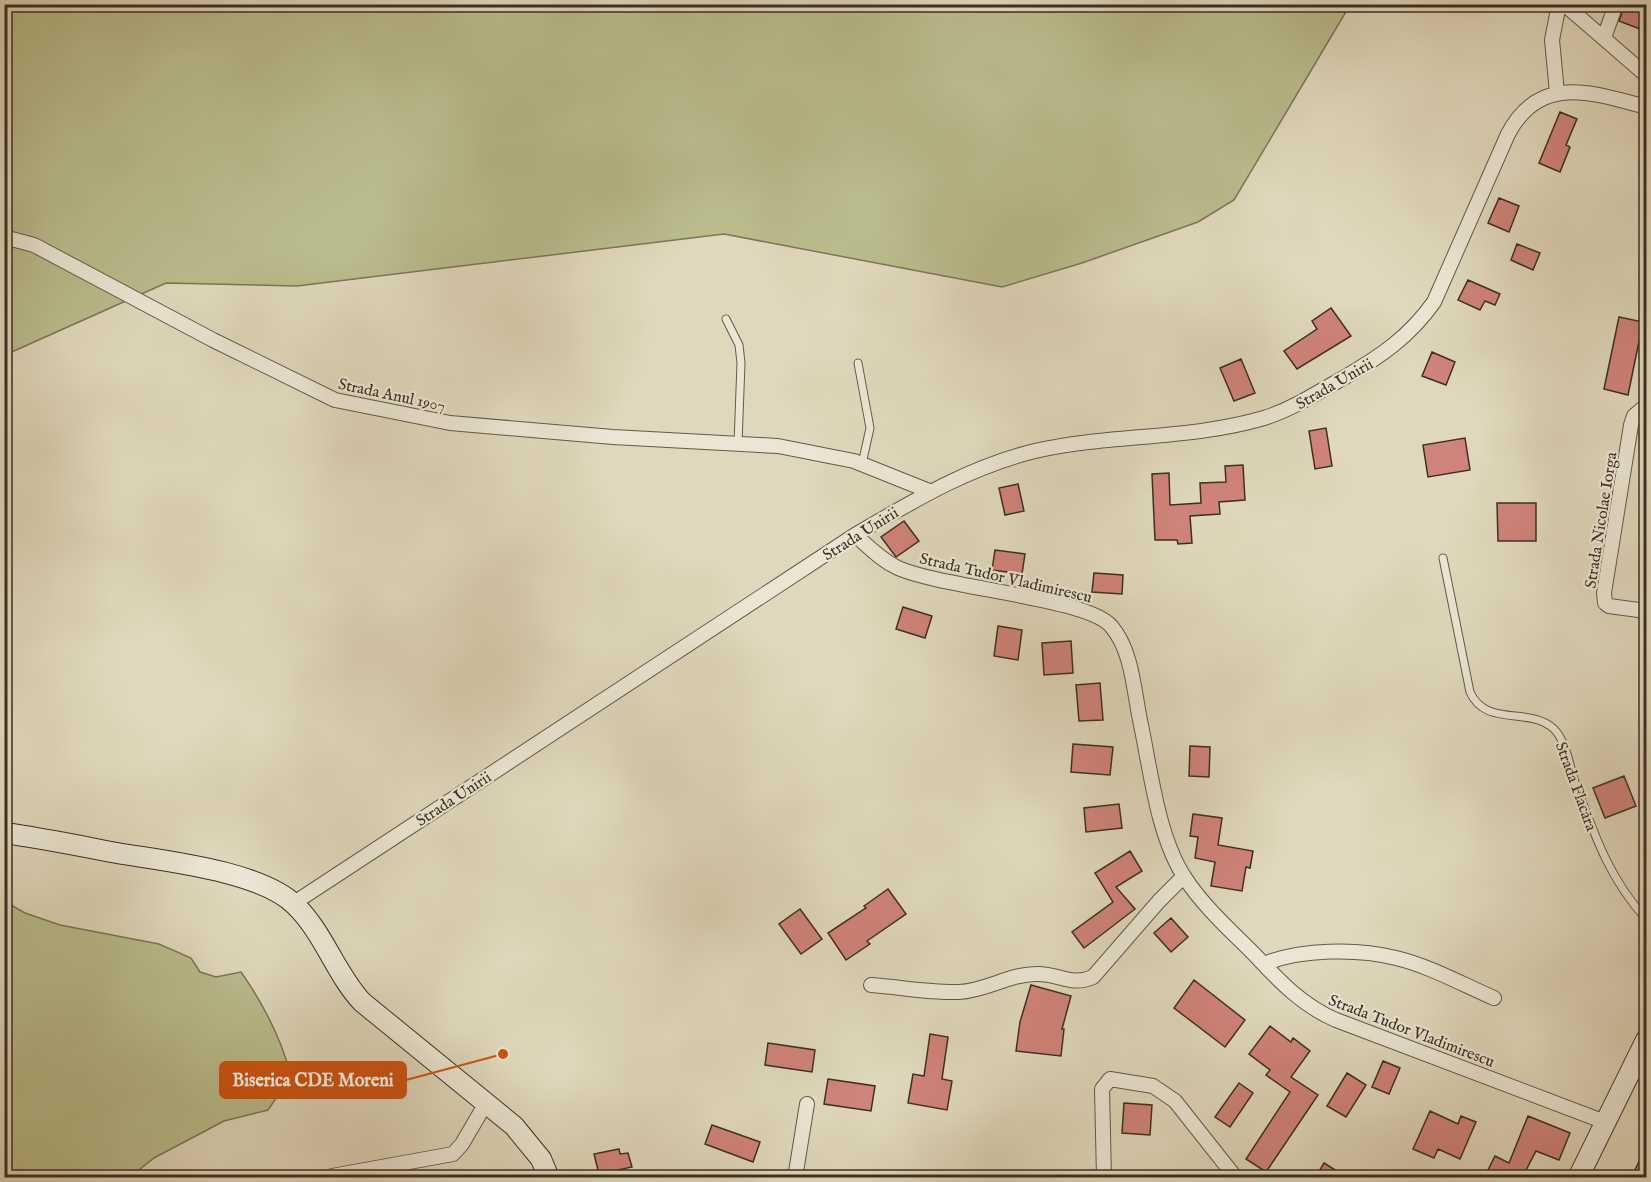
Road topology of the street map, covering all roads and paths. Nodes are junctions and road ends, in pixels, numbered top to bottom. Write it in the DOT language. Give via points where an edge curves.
graph roads {
  1 [pos="1559,4"];
  2 [pos="1564,4"];
  3 [pos="1616,4"];
  4 [pos="1604,38"];
  5 [pos="1647,75"];
  6 [pos="1557,93"];
  7 [pos="1647,107"];
  8 [pos="4,237"];
  9 [pos="726,319"];
  10 [pos="858,363"];
  11 [pos="1647,406"];
  12 [pos="738,444"];
  13 [pos="862,464"];
  14 [pos="929,491"];
  15 [pos="855,535"];
  16 [pos="1443,558"];
  17 [pos="1647,611"];
  18 [pos="4,832"];
  19 [pos="1184,876"];
  20 [pos="294,903"];
  21 [pos="1647,919"];
  22 [pos="1264,964"];
  23 [pos="871,985"];
  24 [pos="1494,998"];
  25 [pos="1647,1040"];
  26 [pos="486,1103"];
  27 [pos="807,1104"];
  28 [pos="1605,1122"];
  29 [pos="332,1176"];
  30 [pos="549,1178"];
  31 [pos="795,1178"];
  32 [pos="1104,1178"];
  33 [pos="1236,1178"];
  34 [pos="1578,1178"];
  1 -- 6 [label="street" via="1551,40"];
  2 -- 4 [label="street"];
  3 -- 4 [label="street"];
  4 -- 5 [label="street"];
  6 -- 7 [label="street, Strada Unirii" via="1590,93"];
  6 -- 14 [label="street, Strada Unirii" via="1528,106 1516,119 1434,303 1418,324 1385,353 1293,407 1266,417 1197,432 1035,451 962,475"];
  8 -- 12 [label="street, Strada Anul 1907" via="34,245 223,346 335,400 450,423"];
  9 -- 12 [label="lane" via="739,345 741,363"];
  10 -- 13 [label="lane" via="870,428"];
  11 -- 17 [label="street, Strada Nicolae Iorga" via="1634,416 1631,425 1604,593 1609,606"];
  12 -- 13 [label="street, Strada Anul 1907" via="821,452"];
  13 -- 14 [label="street, Strada Anul 1907"];
  14 -- 15 [label="street, Strada Unirii"];
  15 -- 19 [label="street, Strada Tudor Vladimirescu" via="879,557 899,568 1080,610 1098,615 1111,626 1126,655 1158,807"];
  15 -- 20 [label="street, Strada Unirii"];
  16 -- 21 [label="lane, Strada Flacăra" via="1475,704 1484,710 1536,720 1554,729 1608,868"];
  18 -- 20 [label="main road" via="212,870 269,887"];
  19 -- 22 [label="street, Strada Tudor Vladimirescu"];
  19 -- 23 [label="street" via="1094,977 1083,982 1036,974 1018,975 959,992"];
  20 -- 26 [label="main road" via="362,1002"];
  22 -- 24 [label="street" via="1299,953 1396,958"];
  22 -- 28 [label="street, Strada Tudor Vladimirescu" via="1319,1013"];
  25 -- 28 [label="main road"];
  26 -- 29 [label="street" via="453,1154"];
  26 -- 30 [label="main road" via="528,1141"];
  27 -- 31 [label="street"];
  28 -- 34 [label="main road"];
  32 -- 33 [label="street" via="1102,1089 1110,1078 1153,1086 1175,1101"];
}
